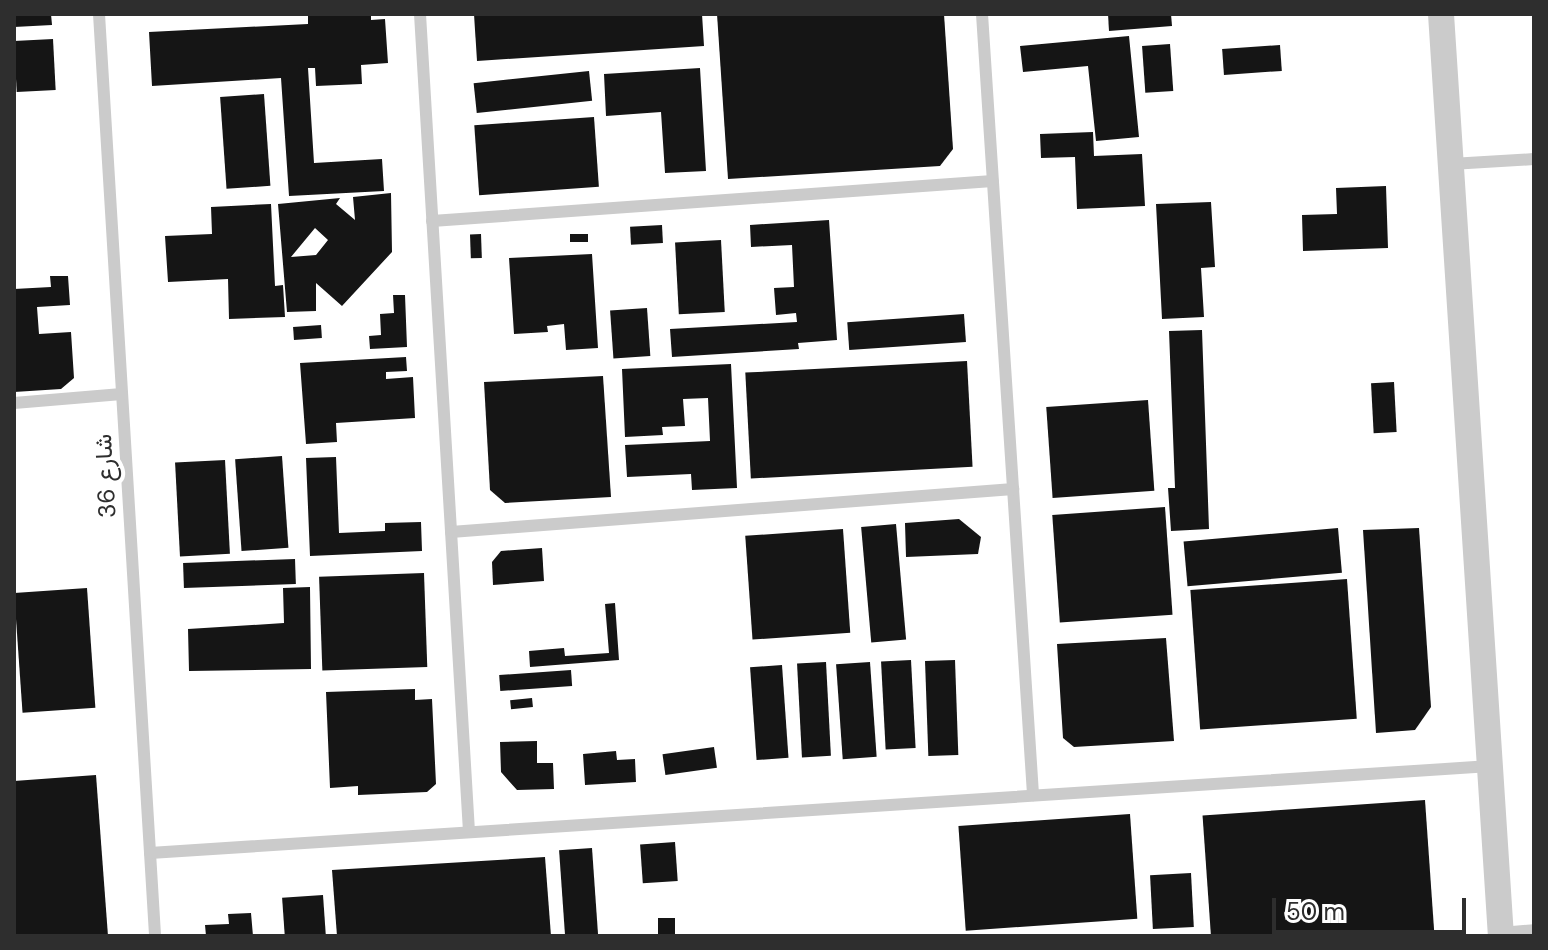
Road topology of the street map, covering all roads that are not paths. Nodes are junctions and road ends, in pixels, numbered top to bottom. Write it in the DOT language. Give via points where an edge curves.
graph roads {
  1 [pos="99,14"];
  2 [pos="420,14"];
  3 [pos="982,14"];
  4 [pos="1441,14"];
  5 [pos="1534,159"];
  6 [pos="1451,164"];
  7 [pos="993,181"];
  8 [pos="432,221"];
  9 [pos="122,394"];
  10 [pos="14,403"];
  11 [pos="1013,489"];
  12 [pos="451,532"];
  13 [pos="1490,766"];
  14 [pos="1033,795"];
  15 [pos="469,831"];
  16 [pos="150,853"];
  17 [pos="1534,930"];
  18 [pos="1501,934"];
  19 [pos="155,936"];
  1 -- 9 [label="lane, شارع 36"];
  2 -- 8 [label="lane"];
  3 -- 7 [label="lane"];
  4 -- 6 [label="street"];
  5 -- 6 [label="lane"];
  6 -- 13 [label="street"];
  7 -- 8 [label="lane"];
  7 -- 11 [label="lane"];
  8 -- 12 [label="lane"];
  9 -- 10 [label="lane"];
  9 -- 16 [label="lane, شارع 36"];
  11 -- 12 [label="lane"];
  11 -- 14 [label="lane"];
  12 -- 15 [label="lane"];
  13 -- 14 [label="lane"];
  13 -- 18 [label="street"];
  14 -- 15 [label="lane"];
  15 -- 16 [label="lane"];
  16 -- 19 [label="lane, شارع 36"];
  17 -- 18 [label="lane"];
}
